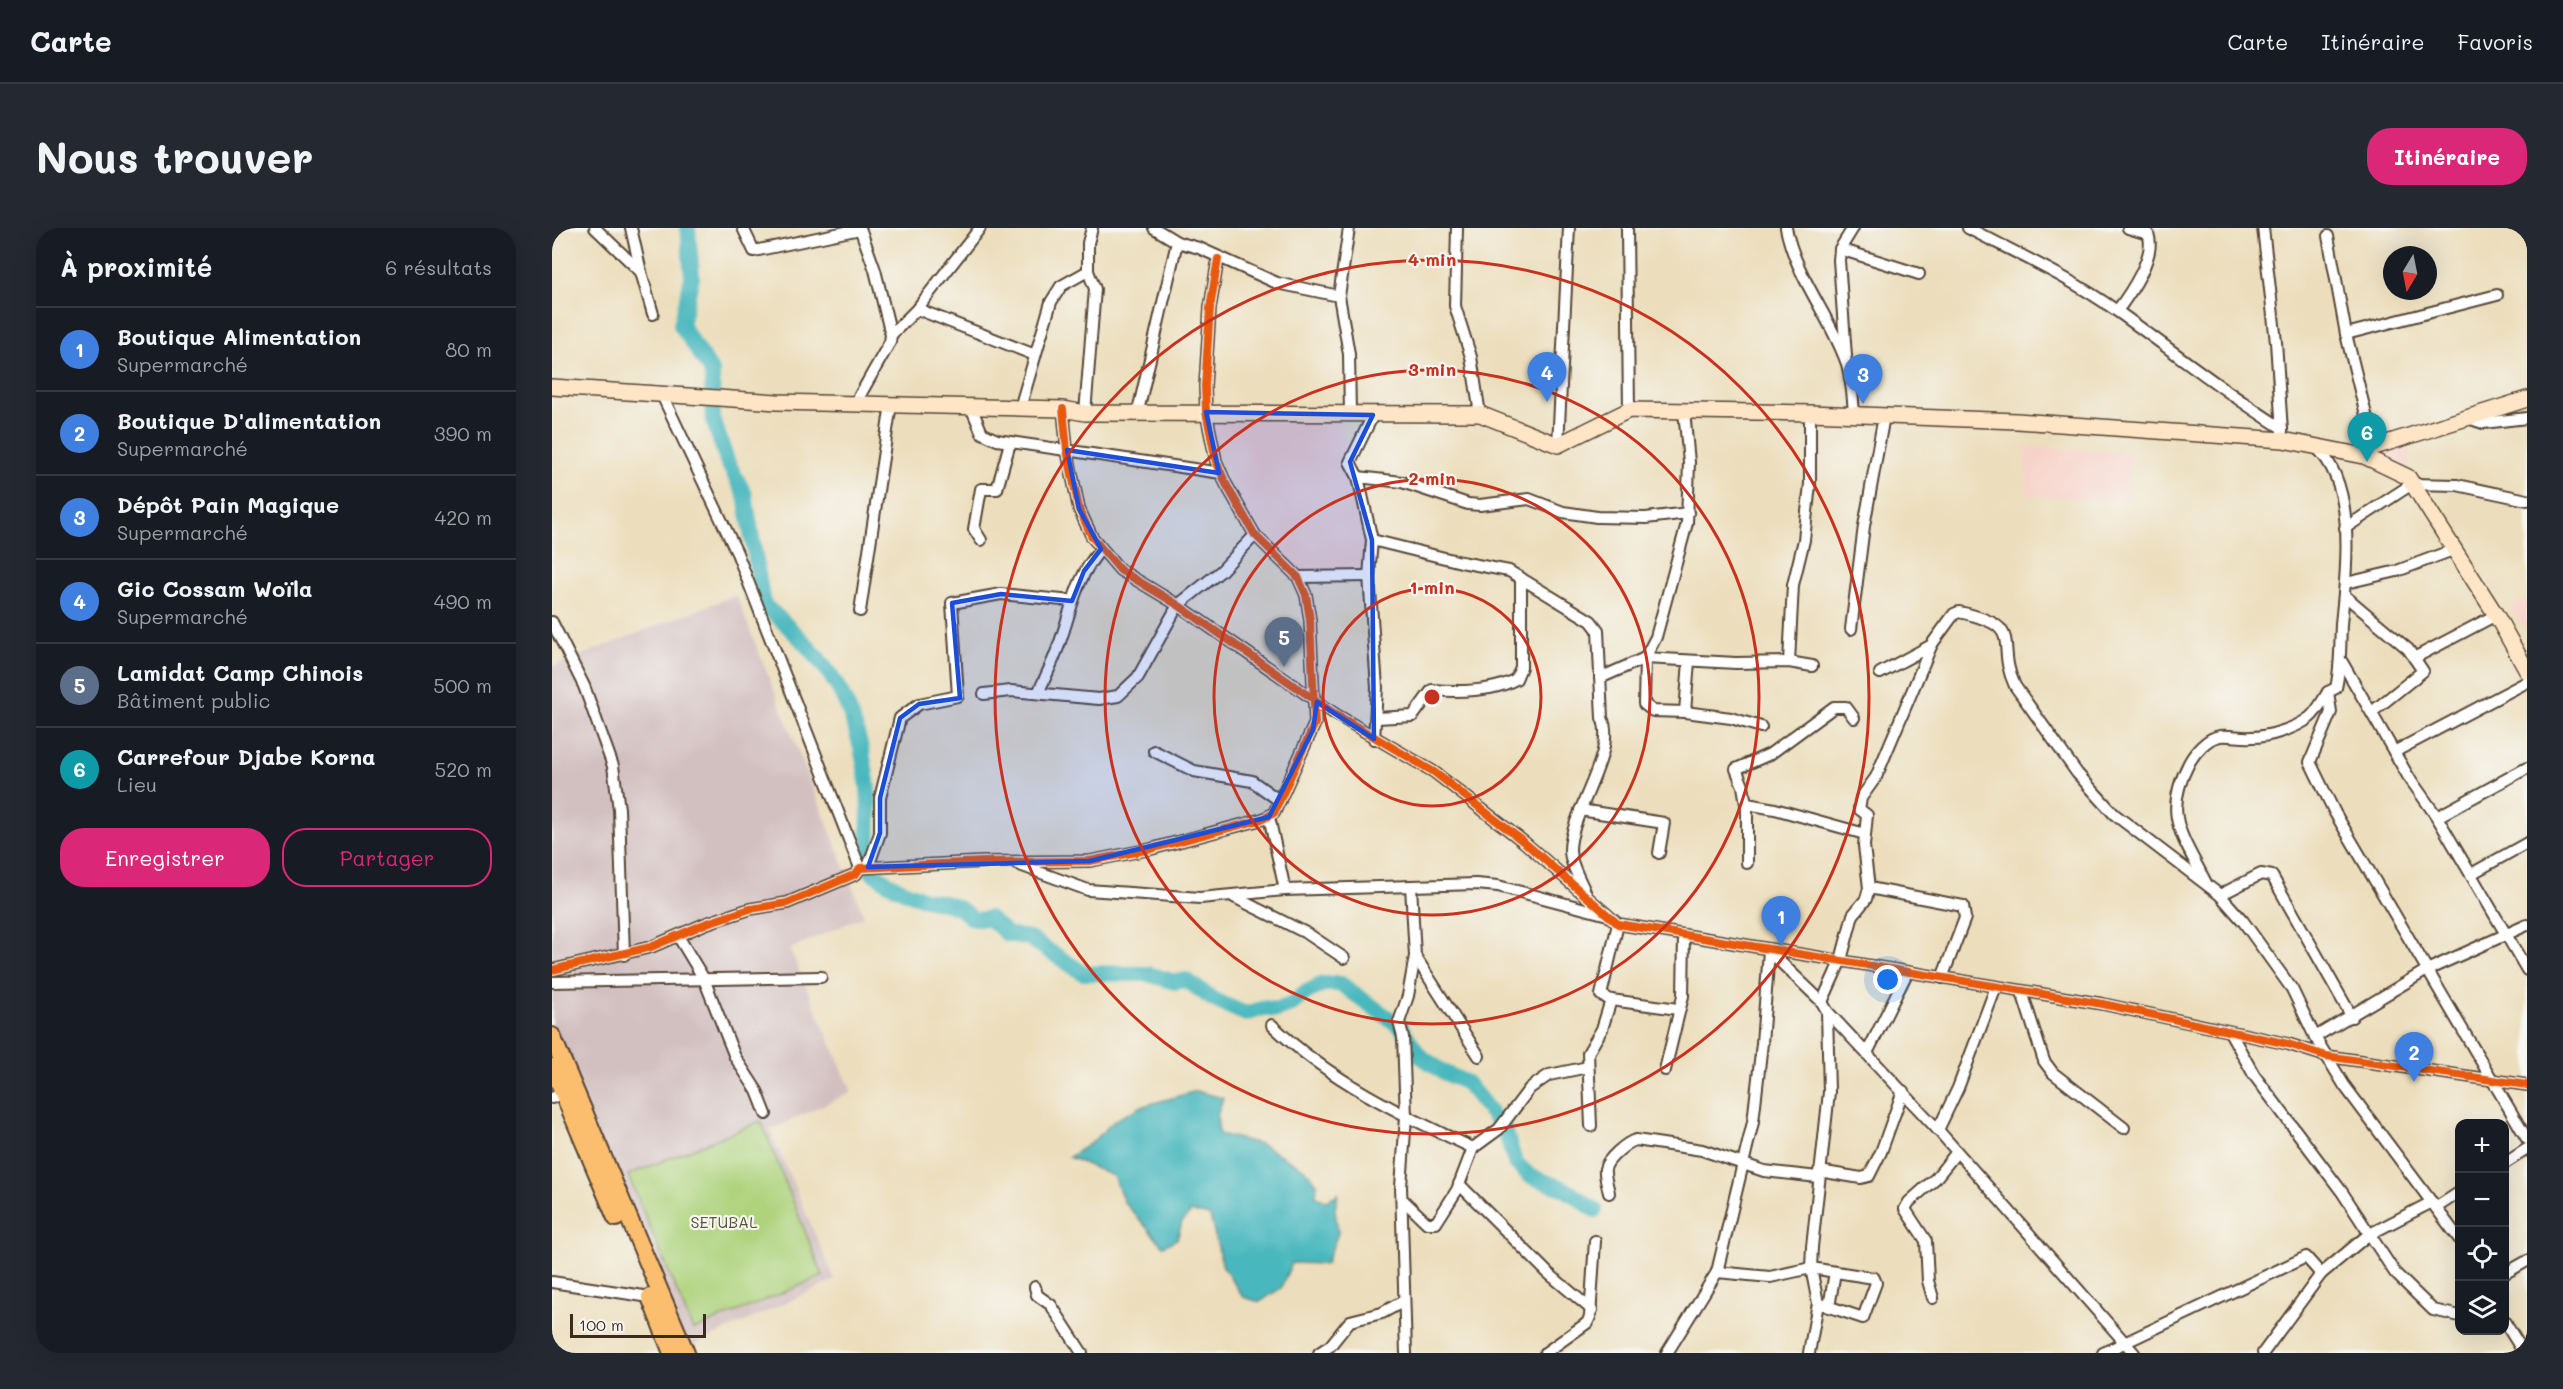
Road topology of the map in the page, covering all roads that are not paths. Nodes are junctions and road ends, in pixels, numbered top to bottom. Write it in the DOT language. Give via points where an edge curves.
graph roads {
  1 [pos="595,228"];
  2 [pos="631,228"];
  3 [pos="743,228"];
  4 [pos="980,228"];
  5 [pos="1092,228"];
  6 [pos="1154,228"];
  7 [pos="1349,228"];
  8 [pos="1457,228"];
  9 [pos="1569,228"];
  10 [pos="1628,228"];
  11 [pos="1786,228"];
  12 [pos="1853,228"];
  13 [pos="1968,228"];
  14 [pos="2128,228"];
  15 [pos="2263,228"];
  16 [pos="860,229"];
  17 [pos="2328,236"];
  18 [pos="1177,242"];
  19 [pos="1840,249"];
  20 [pos="1218,259"];
  21 [pos="1088,271"];
  22 [pos="641,272"];
  23 [pos="1919,274"];
  24 [pos="2497,295"];
  25 [pos="1339,296"];
  26 [pos="917,309"];
  27 [pos="2117,311"];
  28 [pos="653,314"];
  29 [pos="2346,334"];
  30 [pos="891,335"];
  31 [pos="1035,355"];
  32 [pos="1846,362"];
  33 [pos="552,387"];
  34 [pos="662,395"];
  35 [pos="2527,399"];
  36 [pos="855,404"];
  37 [pos="891,404"];
  38 [pos="971,407"];
  39 [pos="1020,408"];
  40 [pos="1064,409"];
  41 [pos="1629,410"];
  42 [pos="1138,411"];
  43 [pos="1684,411"];
  44 [pos="1206,412"];
  45 [pos="1085,413"];
  46 [pos="1810,413"];
  47 [pos="1350,414"];
  48 [pos="1480,414"];
  49 [pos="1372,415"];
  50 [pos="1854,415"];
  51 [pos="1884,416"];
  52 [pos="2469,418"];
  53 [pos="2527,418"];
  54 [pos="2282,434"];
  55 [pos="1010,443"];
  56 [pos="1558,445"];
  57 [pos="2313,445"];
  58 [pos="1067,450"];
  59 [pos="2369,452"];
  60 [pos="1221,473"];
  61 [pos="1358,477"];
  62 [pos="2412,484"];
  63 [pos="2527,500"];
  64 [pos="1688,513"];
  65 [pos="2345,528"];
  66 [pos="1255,535"];
  67 [pos="981,540"];
  68 [pos="1372,540"];
  69 [pos="1101,549"];
  70 [pos="2452,550"];
  71 [pos="1369,576"];
  72 [pos="1298,577"];
  73 [pos="1521,578"];
  74 [pos="2346,583"];
  75 [pos="2344,595"];
  76 [pos="1072,601"];
  77 [pos="1178,605"];
  78 [pos="861,611"];
  79 [pos="2496,615"];
  80 [pos="552,622"];
  81 [pos="1851,629"];
  82 [pos="1932,644"];
  83 [pos="1645,658"];
  84 [pos="2414,658"];
  85 [pos="1689,661"];
  86 [pos="1789,662"];
  87 [pos="2342,662"];
  88 [pos="1812,666"];
  89 [pos="2527,671"];
  90 [pos="1880,673"];
  91 [pos="1600,678"];
  92 [pos="2527,682"];
  93 [pos="2328,692"];
  94 [pos="1038,693"];
  95 [pos="984,694"];
  96 [pos="1313,699"];
  97 [pos="1685,712"];
  98 [pos="2372,712"];
  99 [pos="1377,718"];
  100 [pos="1854,718"];
  101 [pos="1761,727"];
  102 [pos="1374,739"];
  103 [pos="1154,751"];
  104 [pos="2394,752"];
  105 [pos="2527,768"];
  106 [pos="1280,801"];
  107 [pos="1747,804"];
  108 [pos="1580,810"];
  109 [pos="1269,817"];
  110 [pos="2437,817"];
  111 [pos="1865,834"];
  112 [pos="2527,843"];
  113 [pos="1659,853"];
  114 [pos="1011,862"];
  115 [pos="1747,863"];
  116 [pos="864,867"];
  117 [pos="2471,874"];
  118 [pos="1411,886"];
  119 [pos="1869,888"];
  120 [pos="2209,888"];
  121 [pos="1285,890"];
  122 [pos="2220,895"];
  123 [pos="1233,897"];
  124 [pos="1587,897"];
  125 [pos="1604,914"];
  126 [pos="1618,924"];
  127 [pos="2527,925"];
  128 [pos="1684,935"];
  129 [pos="678,936"];
  130 [pos="2507,936"];
  131 [pos="1768,951"];
  132 [pos="624,955"];
  133 [pos="1415,956"];
  134 [pos="1344,957"];
  135 [pos="1841,960"];
  136 [pos="552,970"];
  137 [pos="2427,970"];
  138 [pos="2527,970"];
  139 [pos="1907,973"];
  140 [pos="820,977"];
  141 [pos="1942,978"];
  142 [pos="704,979"];
  143 [pos="552,982"];
  144 [pos="1996,987"];
  145 [pos="2022,992"];
  146 [pos="1611,1000"];
  147 [pos="1824,1006"];
  148 [pos="1678,1009"];
  149 [pos="2352,1017"];
  150 [pos="1272,1025"];
  151 [pos="2230,1032"];
  152 [pos="552,1036"];
  153 [pos="2315,1037"];
  154 [pos="1867,1053"];
  155 [pos="1479,1056"];
  156 [pos="2326,1056"];
  157 [pos="1588,1067"];
  158 [pos="1665,1070"];
  159 [pos="2495,1080"];
  160 [pos="555,1085"];
  161 [pos="2527,1085"];
  162 [pos="1903,1090"];
  163 [pos="766,1114"];
  164 [pos="1406,1117"];
  165 [pos="1591,1126"];
  166 [pos="2124,1128"];
  167 [pos="1938,1130"];
  168 [pos="2527,1138"];
  169 [pos="1473,1149"];
  170 [pos="2527,1149"];
  171 [pos="1956,1153"];
  172 [pos="2509,1161"];
  173 [pos="1743,1166"];
  174 [pos="1818,1174"];
  175 [pos="1460,1184"];
  176 [pos="1609,1193"];
  177 [pos="2455,1194"];
  178 [pos="1402,1199"];
  179 [pos="2434,1204"];
  180 [pos="2455,1233"];
  181 [pos="2368,1235"];
  182 [pos="1595,1240"];
  183 [pos="2527,1261"];
  184 [pos="1811,1268"];
  185 [pos="1717,1272"];
  186 [pos="1834,1272"];
  187 [pos="2509,1272"];
  188 [pos="2321,1274"];
  189 [pos="552,1281"];
  190 [pos="1035,1287"];
  191 [pos="650,1297"];
  192 [pos="1933,1298"];
  193 [pos="1404,1301"];
  194 [pos="1818,1304"];
  195 [pos="1829,1307"];
  196 [pos="1592,1310"];
  197 [pos="2455,1315"];
  198 [pos="2509,1328"];
  199 [pos="2125,1343"];
  200 [pos="672,1353"];
  201 [pos="686,1353"];
  202 [pos="1082,1353"];
  203 [pos="1319,1353"];
  204 [pos="1406,1353"];
  205 [pos="1545,1353"];
  206 [pos="1667,1353"];
  207 [pos="1809,1353"];
  208 [pos="2103,1353"];
  209 [pos="2134,1353"];
  210 [pos="2263,1353"];
  211 [pos="2524,1353"];
  1 -- 22 [label="street"];
  2 -- 22 [label="street"];
  3 -- 16 [label="street" via="753,251"];
  4 -- 26 [label="street"];
  5 -- 21 [label="street"];
  6 -- 18 [label="street"];
  7 -- 25 [label="street"];
  8 -- 48 [label="street" via="1455,306 1471,357"];
  9 -- 56 [label="street"];
  10 -- 41 [label="street"];
  11 -- 32 [label="street" via="1793,256"];
  12 -- 19 [label="street"];
  13 -- 27 [label="street"];
  14 -- 27 [label="street" via="2148,234 2149,243 2139,276"];
  15 -- 54 [label="street"];
  16 -- 30 [label="street"];
  17 -- 29 [label="street"];
  18 -- 20 [label="street"];
  18 -- 42 [label="street"];
  19 -- 23 [label="street"];
  19 -- 32 [label="street"];
  20 -- 25 [label="street" via="1288,287"];
  20 -- 44 [label="street" via="1206,355"];
  21 -- 31 [label="street" via="1061,286 1055,294"];
  21 -- 45 [label="street" via="1095,289"];
  22 -- 28 [label="street"];
  24 -- 29 [label="street"];
  25 -- 47 [label="street" via="1349,354"];
  26 -- 30 [label="street"];
  26 -- 31 [label="street"];
  27 -- 54 [label="street"];
  29 -- 59 [label="street"];
  30 -- 36 [label="street"];
  31 -- 39 [label="street"];
  32 -- 50 [label="street"];
  33 -- 34 [label="main road"];
  34 -- 36 [label="main road"];
  34 -- 116 [label="street" via="737,552"];
  35 -- 52 [label="main road"];
  36 -- 37 [label="main road"];
  37 -- 38 [label="main road"];
  37 -- 78 [label="street"];
  38 -- 39 [label="main road"];
  38 -- 55 [label="street" via="982,433"];
  39 -- 40 [label="main road"];
  40 -- 45 [label="main road"];
  40 -- 58 [label="street"];
  41 -- 43 [label="main road"];
  41 -- 56 [label="main road"];
  42 -- 44 [label="main road"];
  42 -- 45 [label="main road"];
  43 -- 46 [label="main road"];
  43 -- 64 [label="street"];
  44 -- 47 [label="main road"];
  44 -- 60 [label="street"];
  46 -- 50 [label="main road"];
  46 -- 86 [label="street" via="1810,484 1793,585"];
  47 -- 49 [label="main road"];
  48 -- 49 [label="main road"];
  48 -- 56 [label="main road"];
  49 -- 61 [label="street" via="1350,462"];
  50 -- 51 [label="main road"];
  51 -- 54 [label="main road"];
  51 -- 81 [label="street"];
  52 -- 53 [label="street" via="2483,423"];
  52 -- 59 [label="main road"];
  54 -- 57 [label="main road"];
  55 -- 58 [label="street"];
  55 -- 67 [label="street" via="997,489 981,489 974,529"];
  57 -- 59 [label="main road"];
  57 -- 65 [label="street" via="2334,470"];
  58 -- 60 [label="street"];
  58 -- 69 [label="street" via="1079,509"];
  59 -- 62 [label="main road" via="2408,477"];
  60 -- 66 [label="street"];
  61 -- 64 [label="street" via="1402,482 1480,505 1529,499 1563,512 1596,517 1646,518"];
  61 -- 68 [label="street"];
  62 -- 63 [label="street" via="2457,485"];
  62 -- 65 [label="street"];
  62 -- 70 [label="main road"];
  64 -- 83 [label="street" via="1680,558 1660,626"];
  65 -- 74 [label="street"];
  66 -- 72 [label="street"];
  66 -- 77 [label="street" via="1221,571"];
  68 -- 71 [label="street"];
  68 -- 73 [label="street" via="1497,567"];
  69 -- 76 [label="street" via="1084,571"];
  69 -- 77 [label="street" via="1126,574"];
  70 -- 74 [label="street" via="2397,571"];
  70 -- 79 [label="main road"];
  71 -- 72 [label="street"];
  71 -- 99 [label="street"];
  72 -- 96 [label="street" via="1309,607"];
  73 -- 91 [label="street" via="1595,626"];
  73 -- 99 [label="street" via="1521,668 1516,679 1491,687 1432,690 1413,716"];
  74 -- 75 [label="street"];
  75 -- 84 [label="street"];
  75 -- 87 [label="street"];
  76 -- 94 [label="street" via="1061,641"];
  76 -- 116 [label="street" via="1001,594 952,603 958,696 920,704 900,718 880,798 880,833"];
  77 -- 94 [label="street" via="1138,678 1126,692 1099,699"];
  77 -- 96 [label="street"];
  79 -- 84 [label="street"];
  79 -- 89 [label="main road"];
  80 -- 132 [label="street" via="584,686 613,766"];
  82 -- 90 [label="street"];
  82 -- 111 [label="street" via="1876,777 1861,798 1859,809 1867,815"];
  82 -- 120 [label="street" via="1959,612 2002,629 2006,633 2014,686 2077,773 2131,828"];
  83 -- 85 [label="street"];
  83 -- 91 [label="street"];
  83 -- 97 [label="street" via="1647,709"];
  84 -- 98 [label="street" via="2423,671"];
  85 -- 86 [label="street"];
  85 -- 97 [label="street"];
  86 -- 88 [label="street"];
  87 -- 93 [label="street" via="2336,688"];
  87 -- 98 [label="street"];
  91 -- 108 [label="street" via="1602,718 1607,732"];
  92 -- 104 [label="street"];
  93 -- 120 [label="street" via="2315,712 2302,722 2259,737 2220,736 2206,743 2191,759 2175,796 2175,812"];
  93 -- 137 [label="street" via="2331,712 2312,754 2312,769"];
  94 -- 95 [label="street"];
  96 -- 102 [label="street"];
  96 -- 106 [label="street" via="1313,730"];
  97 -- 101 [label="street" via="1731,718"];
  98 -- 104 [label="street"];
  99 -- 102 [label="street"];
  100 -- 107 [label="street" via="1846,707 1834,707 1770,754 1736,768"];
  102 -- 124 [label="street" via="1441,777"];
  103 -- 106 [label="street" via="1194,771 1252,781"];
  104 -- 110 [label="street"];
  105 -- 110 [label="street"];
  106 -- 109 [label="street"];
  107 -- 111 [label="street"];
  107 -- 115 [label="street"];
  108 -- 113 [label="street" via="1664,823"];
  108 -- 124 [label="street" via="1571,855"];
  109 -- 114 [label="street" via="1106,858"];
  109 -- 121 [label="street"];
  110 -- 117 [label="street"];
  111 -- 119 [label="street"];
  112 -- 117 [label="street"];
  114 -- 116 [label="street"];
  114 -- 123 [label="street" via="1088,890"];
  116 -- 129 [label="street" via="788,903 740,912"];
  117 -- 130 [label="street"];
  118 -- 121 [label="street"];
  118 -- 125 [label="street" via="1487,884"];
  118 -- 133 [label="street"];
  119 -- 135 [label="street" via="1864,904 1853,915"];
  119 -- 141 [label="street" via="1963,906 1965,918"];
  120 -- 122 [label="street"];
  121 -- 123 [label="street"];
  122 -- 149 [label="street" via="2261,874 2272,876"];
  122 -- 153 [label="street" via="2292,989"];
  123 -- 134 [label="street" via="1308,934"];
  124 -- 125 [label="street"];
  125 -- 126 [label="street"];
  126 -- 128 [label="street"];
  126 -- 146 [label="street" via="1600,990"];
  127 -- 130 [label="street"];
  128 -- 131 [label="street"];
  128 -- 148 [label="street" via="1683,996"];
  129 -- 132 [label="street"];
  129 -- 142 [label="street"];
  130 -- 137 [label="street"];
  130 -- 138 [label="street"];
  131 -- 135 [label="street"];
  131 -- 147 [label="street"];
  131 -- 173 [label="street" via="1758,1089"];
  132 -- 136 [label="street"];
  133 -- 155 [label="street"];
  133 -- 164 [label="street" via="1399,1022"];
  135 -- 139 [label="street"];
  135 -- 147 [label="street"];
  137 -- 149 [label="street"];
  137 -- 159 [label="street"];
  139 -- 141 [label="street"];
  139 -- 154 [label="street"];
  140 -- 142 [label="street"];
  141 -- 144 [label="street"];
  142 -- 143 [label="street"];
  142 -- 163 [label="street" via="735,1058 757,1091"];
  144 -- 145 [label="street"];
  144 -- 167 [label="street"];
  145 -- 151 [label="street" via="2103,1004"];
  145 -- 166 [label="street" via="2044,1061 2053,1073"];
  146 -- 148 [label="street"];
  146 -- 157 [label="street" via="1602,1029 1588,1053"];
  147 -- 154 [label="street"];
  147 -- 174 [label="street" via="1829,1092"];
  148 -- 158 [label="street"];
  149 -- 153 [label="street"];
  150 -- 164 [label="street" via="1322,1067"];
  151 -- 156 [label="street"];
  151 -- 181 [label="street" via="2254,1075 2342,1192"];
  152 -- 201 [label="main road"];
  153 -- 156 [label="street"];
  154 -- 162 [label="street"];
  156 -- 159 [label="street"];
  156 -- 179 [label="street" via="2392,1152"];
  157 -- 165 [label="street"];
  157 -- 169 [label="street" via="1549,1075 1535,1083 1499,1129"];
  159 -- 161 [label="street"];
  159 -- 168 [label="street"];
  160 -- 191 [label="main road"];
  162 -- 167 [label="street"];
  162 -- 174 [label="street" via="1869,1176"];
  164 -- 169 [label="street"];
  164 -- 178 [label="street"];
  167 -- 171 [label="street"];
  169 -- 175 [label="street"];
  170 -- 172 [label="street"];
  171 -- 192 [label="street" via="1905,1209 1926,1241"];
  171 -- 199 [label="street"];
  173 -- 174 [label="street"];
  173 -- 176 [label="street" via="1702,1150 1636,1140 1607,1164"];
  173 -- 185 [label="street"];
  174 -- 184 [label="street"];
  175 -- 178 [label="street" via="1432,1224"];
  175 -- 196 [label="street" via="1548,1273"];
  177 -- 179 [label="street"];
  178 -- 193 [label="street"];
  179 -- 180 [label="street"];
  179 -- 181 [label="street"];
  181 -- 188 [label="street"];
  181 -- 197 [label="street" via="2395,1273 2433,1311"];
  182 -- 196 [label="street"];
  183 -- 187 [label="street"];
  184 -- 185 [label="street" via="1770,1277"];
  184 -- 186 [label="street"];
  184 -- 194 [label="street"];
  185 -- 206 [label="street"];
  186 -- 195 [label="street"];
  186 -- 195 [label="street" via="1874,1278 1876,1287 1863,1318"];
  188 -- 199 [label="street" via="2306,1257"];
  188 -- 210 [label="street"];
  189 -- 191 [label="street"];
  190 -- 202 [label="street" via="1037,1295 1051,1305"];
  191 -- 200 [label="main road"];
  193 -- 203 [label="street" via="1382,1313 1350,1321 1330,1346"];
  193 -- 204 [label="street"];
  194 -- 195 [label="street"];
  194 -- 207 [label="street"];
  196 -- 205 [label="street" via="1587,1323"];
  198 -- 211 [label="street"];
  199 -- 208 [label="street"];
  199 -- 209 [label="street"];
}
